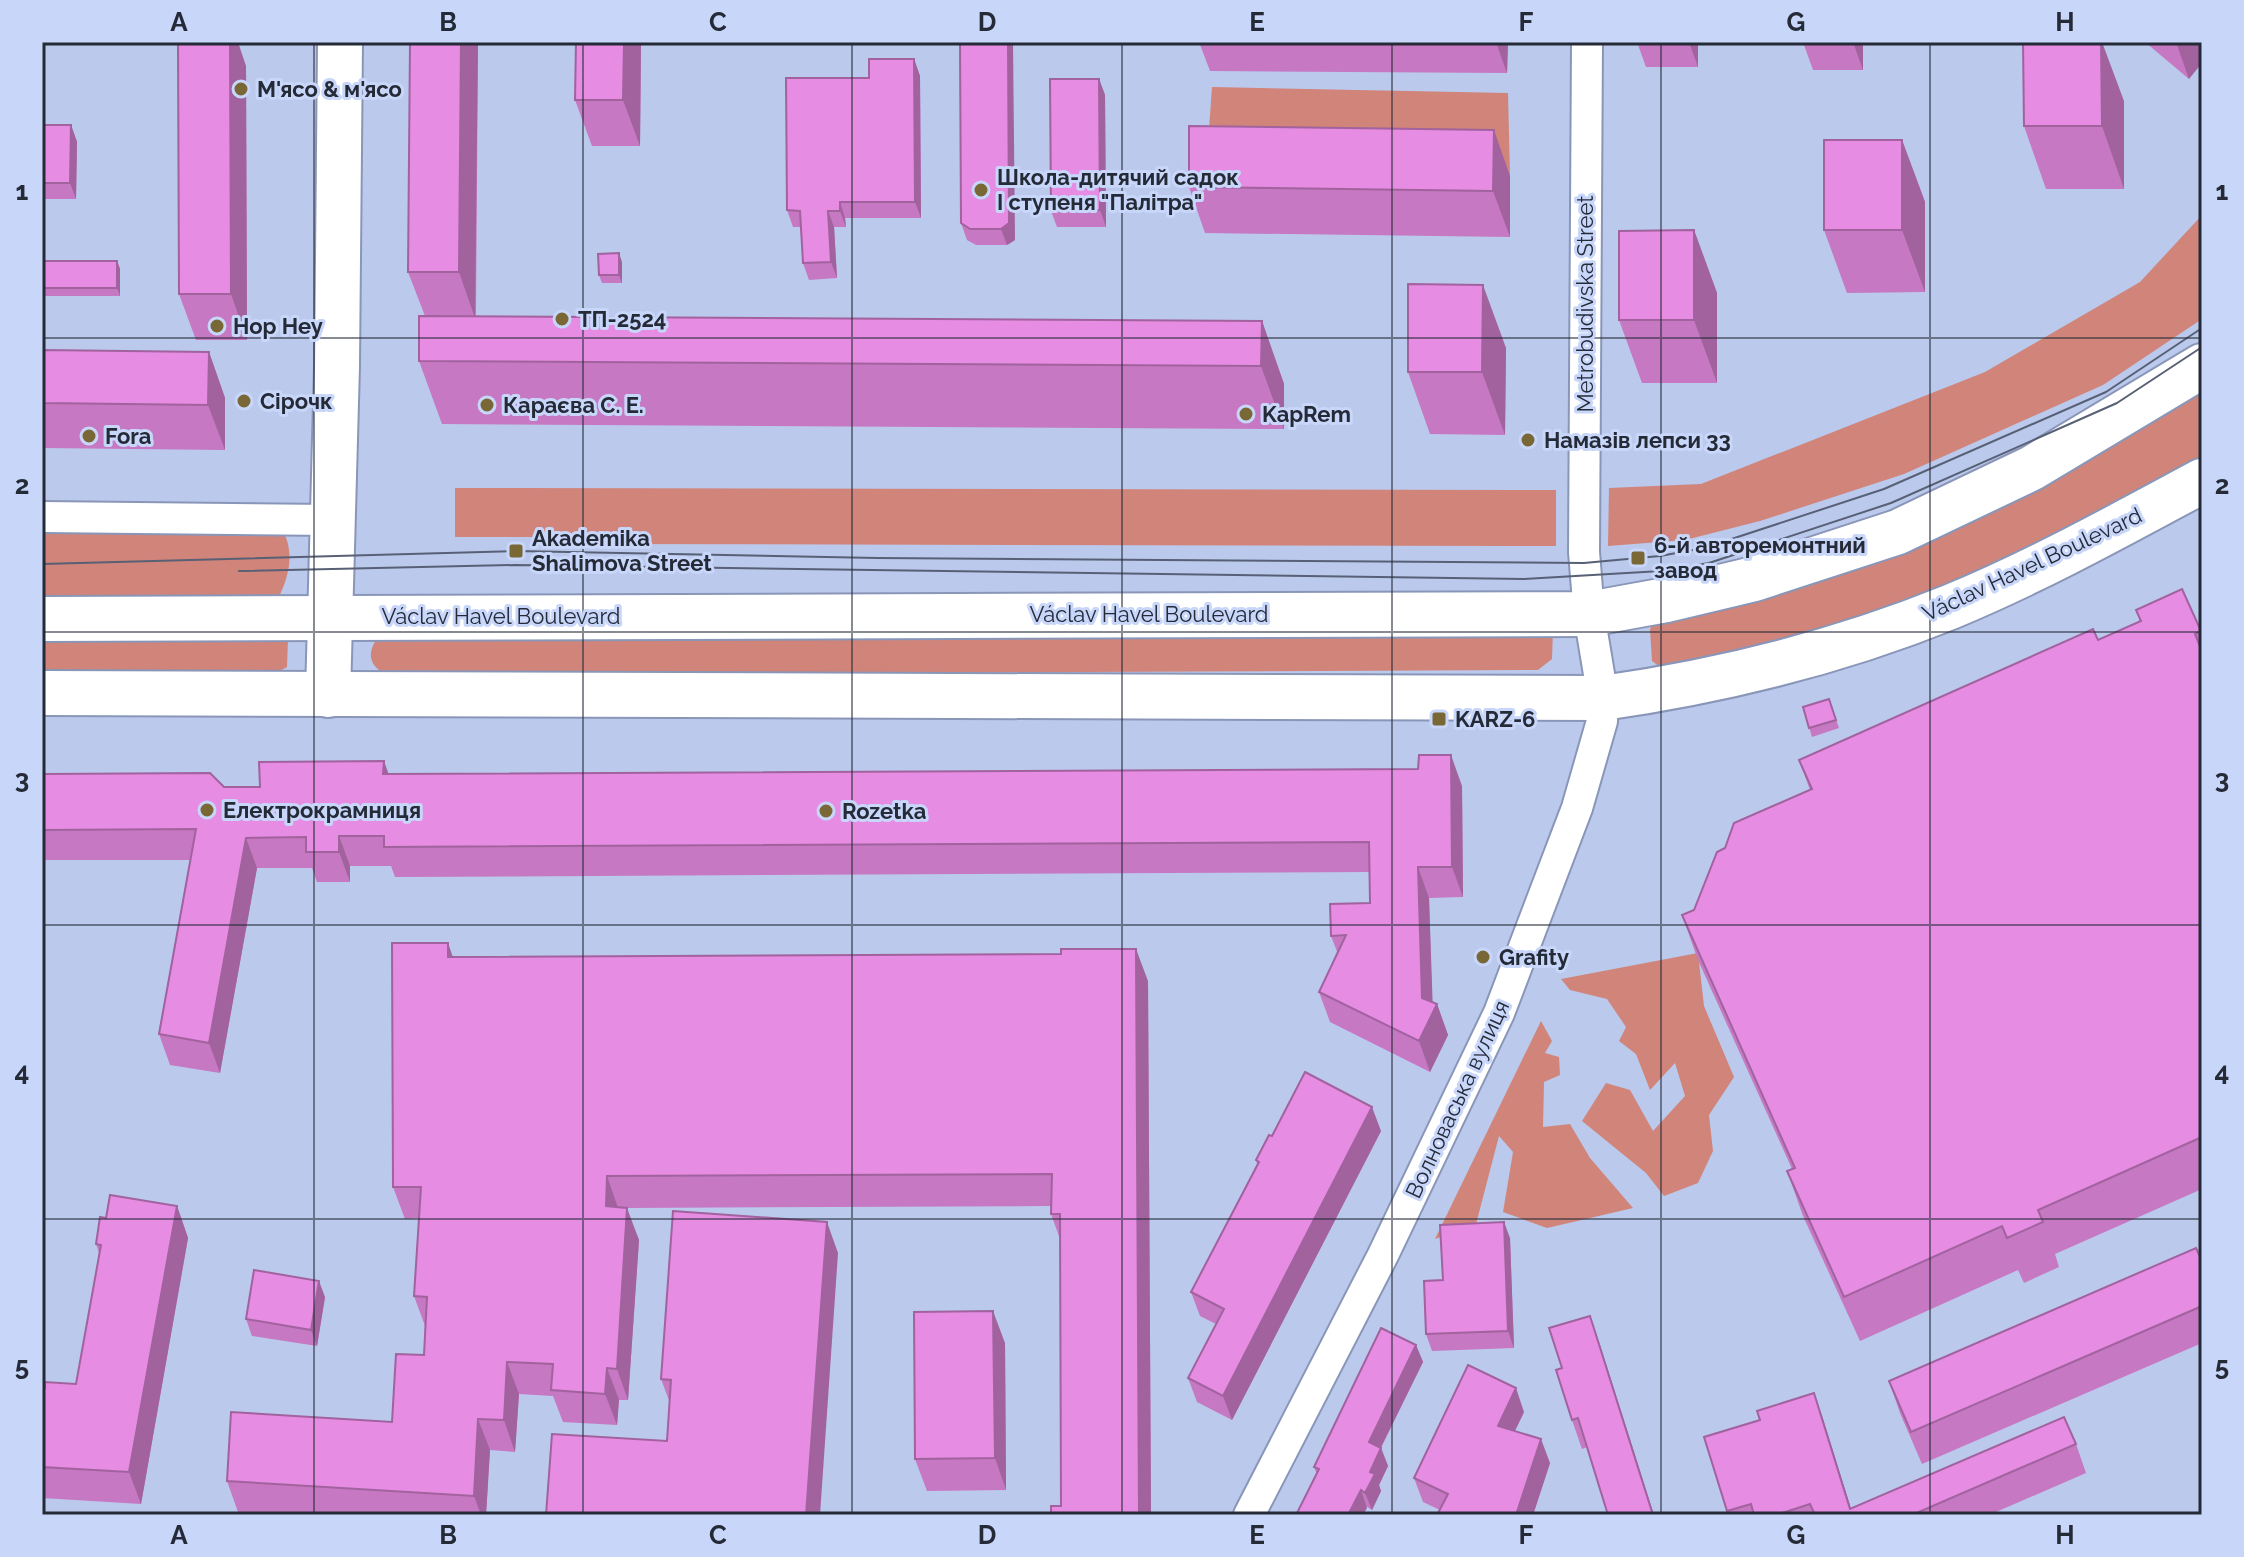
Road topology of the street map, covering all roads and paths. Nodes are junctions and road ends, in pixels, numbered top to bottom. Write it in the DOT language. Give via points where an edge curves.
graph roads {
  1 [pos="340,42"];
  2 [pos="1587,42"];
  3 [pos="2202,366"];
  4 [pos="2202,481"];
  5 [pos="42,517"];
  6 [pos="334,520"];
  7 [pos="1589,614"];
  8 [pos="331,616"];
  9 [pos="42,619"];
  10 [pos="42,693"];
  11 [pos="328,695"];
  12 [pos="1603,698"];
  13 [pos="1249,1515"];
  1 -- 6 [label="main road"];
  2 -- 7 [label="street, Metrobudivska Street" via="1584,552"];
  3 -- 7 [label="main road, Václav Havel Boulevard" via="2032,468 1898,532 1754,579"];
  4 -- 12 [label="main road, Václav Havel Boulevard" via="1950,607 1797,660 1672,689"];
  5 -- 6 [label="street"];
  6 -- 8 [label="main road"];
  7 -- 8 [label="main road, Václav Havel Boulevard"];
  7 -- 12 [label="street, Волноваська вулиця"];
  8 -- 9 [label="main road, Václav Havel Boulevard"];
  8 -- 11 [label="main road"];
  10 -- 11 [label="main road, Václav Havel Boulevard"];
  11 -- 12 [label="main road, Václav Havel Boulevard"];
  12 -- 13 [label="street, Волноваська вулиця" via="1602,721 1577,808 1499,1013 1383,1255"];
}
